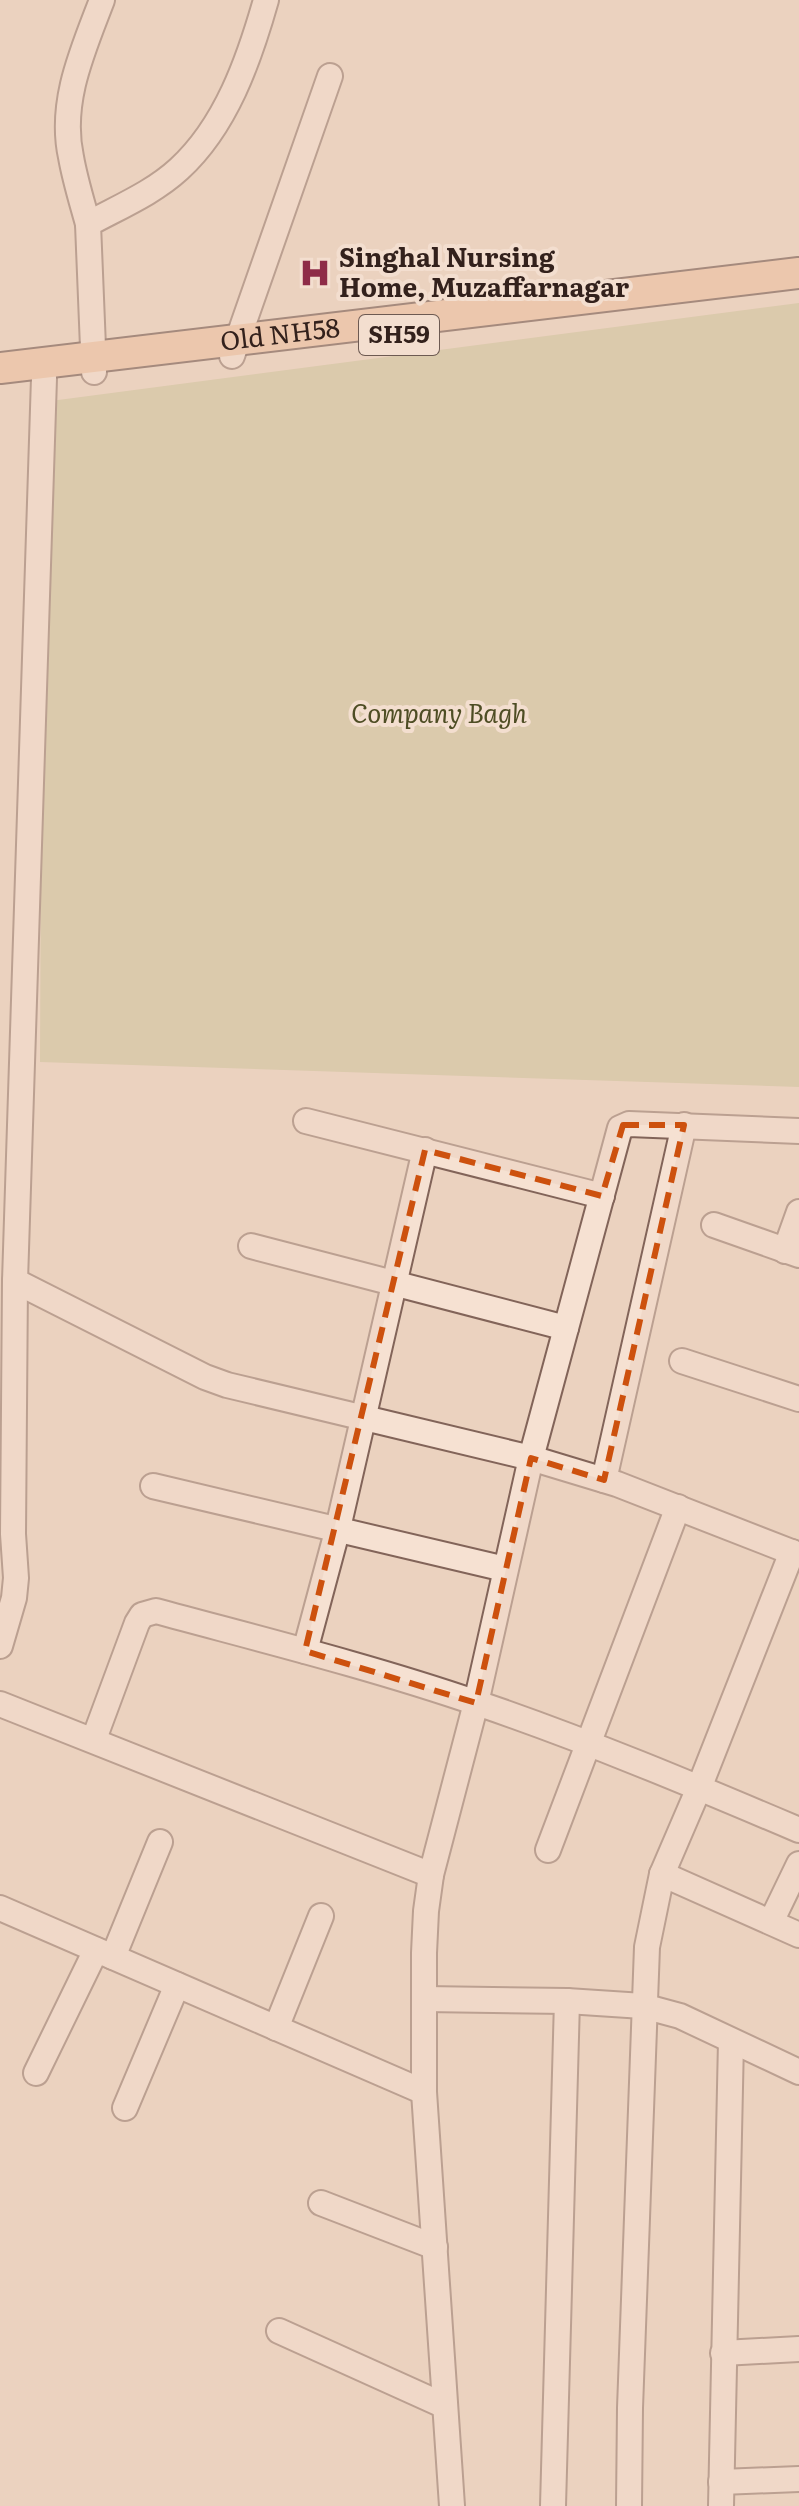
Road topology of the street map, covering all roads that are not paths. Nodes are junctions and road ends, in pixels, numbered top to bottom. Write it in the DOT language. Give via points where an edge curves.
graph roads {
  1 [pos="102,0"];
  2 [pos="266,0"];
  3 [pos="330,76"];
  4 [pos="88,224"];
  5 [pos="799,273"];
  6 [pos="799,291"];
  7 [pos="234,348"];
  8 [pos="94,365"];
  9 [pos="0,368"];
  10 [pos="44,378"];
  11 [pos="0,383"];
  12 [pos="306,1121"];
  13 [pos="684,1125"];
  14 [pos="799,1131"];
  15 [pos="425,1150"];
  16 [pos="602,1196"];
  17 [pos="799,1212"];
  18 [pos="714,1225"];
  19 [pos="251,1246"];
  20 [pos="792,1253"];
  21 [pos="15,1281"];
  22 [pos="394,1283"];
  23 [pos="566,1328"];
  24 [pos="682,1361"];
  25 [pos="799,1399"];
  26 [pos="363,1418"];
  27 [pos="531,1458"];
  28 [pos="604,1480"];
  29 [pos="153,1486"];
  30 [pos="678,1507"];
  31 [pos="338,1528"];
  32 [pos="796,1553"];
  33 [pos="505,1569"];
  34 [pos="1,1639"];
  35 [pos="305,1651"];
  36 [pos="476,1703"];
  37 [pos="0,1704"];
  38 [pos="94,1739"];
  39 [pos="588,1745"];
  40 [pos="699,1788"];
  41 [pos="799,1830"];
  42 [pos="160,1842"];
  43 [pos="548,1850"];
  44 [pos="799,1864"];
  45 [pos="662,1874"];
  46 [pos="431,1875"];
  47 [pos="321,1916"];
  48 [pos="3,1918"];
  49 [pos="771,1922"];
  50 [pos="799,1935"];
  51 [pos="105,1954"];
  52 [pos="177,1985"];
  53 [pos="424,1999"];
  54 [pos="567,2001"];
  55 [pos="643,2006"];
  56 [pos="276,2028"];
  57 [pos="731,2041"];
  58 [pos="799,2072"];
  59 [pos="36,2073"];
  60 [pos="424,2092"];
  61 [pos="125,2108"];
  62 [pos="321,2203"];
  63 [pos="435,2247"];
  64 [pos="279,2331"];
  65 [pos="799,2349"];
  66 [pos="723,2353"];
  67 [pos="445,2406"];
  68 [pos="799,2479"];
  69 [pos="721,2494"];
  70 [pos="452,2506"];
  71 [pos="553,2506"];
  72 [pos="629,2506"];
  1 -- 4 [label="street" via="69,102 70,155"];
  2 -- 4 [label="street" via="231,97 206,139 179,169"];
  3 -- 7 [label="street"];
  4 -- 8 [label="street"];
  5 -- 7 [label="main road, Old NH58 / SH59"];
  6 -- 7 [label="main road, Old NH58 / SH59"];
  7 -- 8 [label="main road, Old NH58 / SH59"];
  8 -- 9 [label="main road, Old NH58 / SH59"];
  8 -- 10 [label="main road, Old NH58 / SH59"];
  10 -- 11 [label="main road, Old NH58 / SH59"];
  10 -- 21 [label="street"];
  12 -- 15 [label="street"];
  13 -- 14 [label="street"];
  13 -- 16 [label="street" via="623,1125"];
  13 -- 28 [label="street"];
  15 -- 16 [label="street"];
  15 -- 22 [label="street"];
  16 -- 23 [label="street"];
  17 -- 20 [label="street"];
  18 -- 20 [label="street"];
  19 -- 22 [label="street"];
  21 -- 26 [label="street" via="205,1377"];
  21 -- 34 [label="street" via="16,1578"];
  22 -- 23 [label="street"];
  22 -- 26 [label="street"];
  23 -- 27 [label="street"];
  24 -- 25 [label="street"];
  26 -- 27 [label="street"];
  26 -- 31 [label="street"];
  27 -- 28 [label="street"];
  27 -- 33 [label="street"];
  28 -- 30 [label="street"];
  29 -- 31 [label="street"];
  30 -- 32 [label="street"];
  30 -- 39 [label="street"];
  31 -- 33 [label="street"];
  31 -- 35 [label="street"];
  32 -- 40 [label="street"];
  33 -- 36 [label="street"];
  35 -- 36 [label="street"];
  35 -- 38 [label="street" via="149,1611 137,1623"];
  36 -- 39 [label="street"];
  36 -- 46 [label="street"];
  37 -- 38 [label="street"];
  38 -- 46 [label="street"];
  39 -- 40 [label="street"];
  39 -- 43 [label="street"];
  40 -- 41 [label="street"];
  40 -- 45 [label="street"];
  42 -- 51 [label="street"];
  44 -- 49 [label="street"];
  45 -- 49 [label="street"];
  45 -- 55 [label="street" via="647,1947"];
  46 -- 53 [label="street"];
  47 -- 56 [label="street"];
  48 -- 51 [label="street"];
  49 -- 50 [label="street"];
  51 -- 52 [label="street"];
  51 -- 59 [label="street"];
  52 -- 56 [label="street"];
  52 -- 61 [label="street"];
  53 -- 54 [label="street"];
  53 -- 60 [label="street"];
  54 -- 55 [label="street"];
  54 -- 71 [label="street"];
  55 -- 57 [label="street" via="680,2016"];
  55 -- 72 [label="street"];
  56 -- 60 [label="street"];
  57 -- 58 [label="street"];
  57 -- 66 [label="street"];
  60 -- 63 [label="street"];
  62 -- 63 [label="street"];
  63 -- 67 [label="street"];
  64 -- 67 [label="street"];
  65 -- 66 [label="street"];
  66 -- 69 [label="street"];
  67 -- 70 [label="street"];
  68 -- 69 [label="street"];
}
